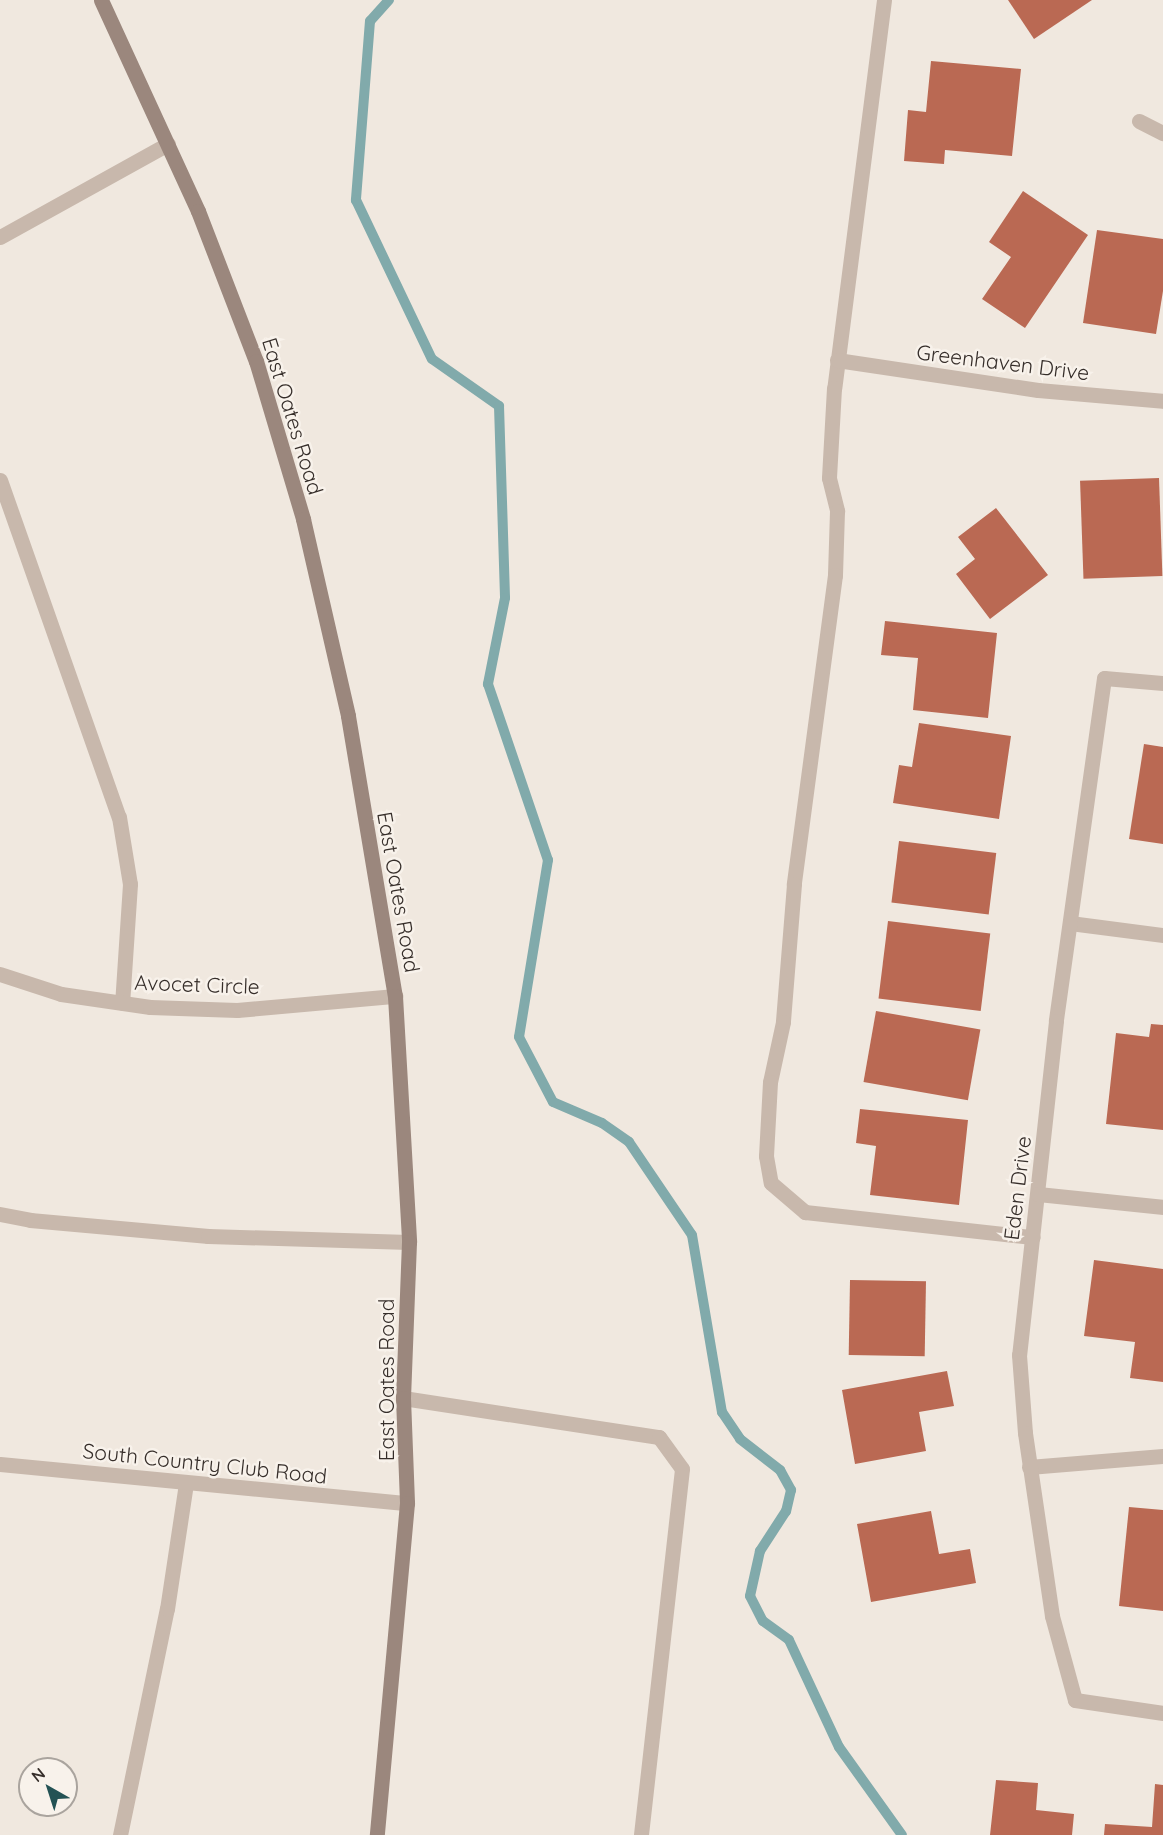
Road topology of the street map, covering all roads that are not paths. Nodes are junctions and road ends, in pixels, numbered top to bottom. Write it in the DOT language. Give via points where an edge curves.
graph roads {
  1 [pos="101,0"];
  2 [pos="884,0"];
  3 [pos="1139,121"];
  4 [pos="1163,133"];
  5 [pos="168,144"];
  6 [pos="0,237"];
  7 [pos="837,360"];
  8 [pos="1163,401"];
  9 [pos="0,480"];
  10 [pos="1163,683"];
  11 [pos="1070,922"];
  12 [pos="1163,934"];
  13 [pos="0,974"];
  14 [pos="395,996"];
  15 [pos="122,1003"];
  16 [pos="1038,1194"];
  17 [pos="1163,1207"];
  18 [pos="0,1214"];
  19 [pos="1033,1237"];
  20 [pos="409,1242"];
  21 [pos="403,1398"];
  22 [pos="1163,1456"];
  23 [pos="0,1464"];
  24 [pos="1029,1467"];
  25 [pos="186,1484"];
  26 [pos="407,1503"];
  27 [pos="1163,1713"];
  28 [pos="120,1835"];
  29 [pos="377,1835"];
  30 [pos="641,1835"];
  1 -- 5 [label="street, East Oates Road"];
  2 -- 7 [label="street"];
  3 -- 4 [label="street"];
  5 -- 6 [label="street"];
  5 -- 14 [label="street, East Oates Road" via="256,361 303,519 348,716"];
  7 -- 8 [label="street, Greenhaven Drive" via="1038,390"];
  7 -- 19 [label="street" via="829,478 837,511 835,575 794,884 783,1022 770,1082 766,1156 771,1183 805,1212"];
  9 -- 15 [label="street" via="119,817 130,884"];
  10 -- 11 [label="street, Eden Drive" via="1104,678"];
  11 -- 12 [label="street"];
  11 -- 16 [label="street, Eden Drive"];
  13 -- 15 [label="street, Avocet Circle" via="61,994"];
  14 -- 15 [label="street, Avocet Circle" via="237,1010"];
  14 -- 20 [label="street, East Oates Road"];
  16 -- 17 [label="street"];
  16 -- 19 [label="street, Eden Drive"];
  18 -- 20 [label="street" via="30,1221 208,1236"];
  19 -- 24 [label="street, Eden Drive" via="1019,1355"];
  20 -- 21 [label="street, East Oates Road"];
  21 -- 26 [label="street, East Oates Road"];
  21 -- 30 [label="street" via="659,1437 682,1469"];
  22 -- 24 [label="street"];
  23 -- 25 [label="street, South Country Club Road"];
  24 -- 27 [label="street, Eden Drive" via="1052,1616 1075,1700"];
  25 -- 26 [label="street, South Country Club Road"];
  25 -- 28 [label="street" via="167,1609"];
  26 -- 29 [label="street, East Oates Road"];
}
